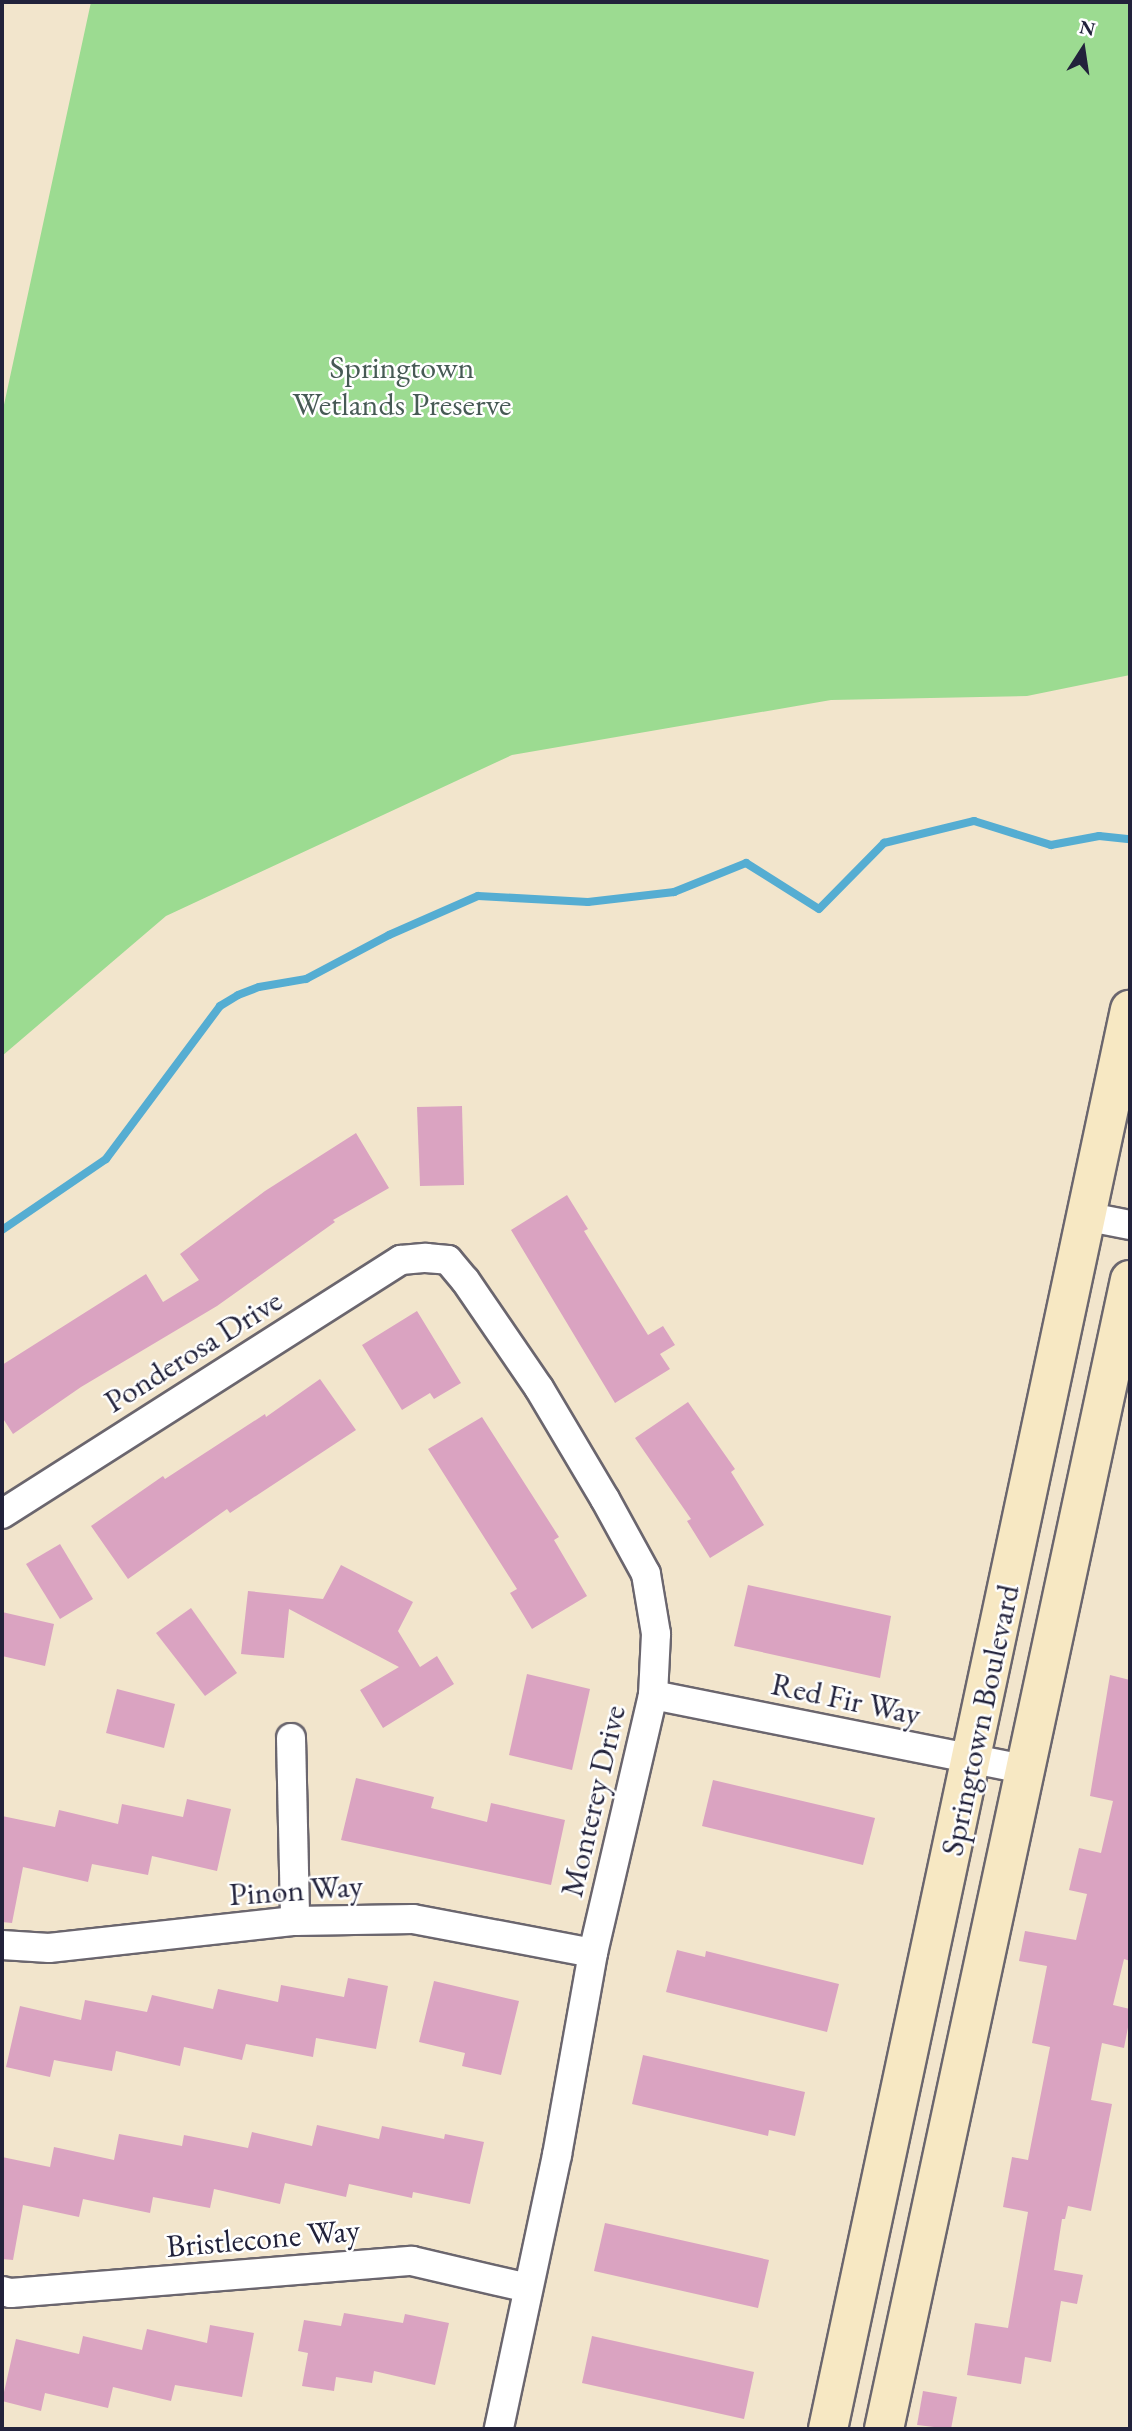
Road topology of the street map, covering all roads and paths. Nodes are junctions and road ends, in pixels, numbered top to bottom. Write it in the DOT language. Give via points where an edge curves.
graph roads {
  1 [pos="1130,1010"];
  2 [pos="1088,1217"];
  3 [pos="1130,1226"];
  4 [pos="426,1258"];
  5 [pos="1130,1280"];
  6 [pos="2,1514"];
  7 [pos="653,1695"];
  8 [pos="291,1738"];
  9 [pos="972,1758"];
  10 [pos="1025,1769"];
  11 [pos="295,1921"];
  12 [pos="2,1945"];
  13 [pos="593,1953"];
  14 [pos="528,2288"];
  15 [pos="2,2291"];
  16 [pos="499,2429"];
  17 [pos="828,2429"];
  18 [pos="884,2429"];
  1 -- 2 [label="street, Springtown Boulevard"];
  2 -- 3 [label="street"];
  2 -- 9 [label="street, Springtown Boulevard"];
  4 -- 6 [label="street, Ponderosa Drive" via="401,1260"];
  4 -- 7 [label="street, Monterey Drive" via="449,1261 465,1280 539,1388 646,1574 656,1634"];
  5 -- 10 [label="street, Springtown Boulevard"];
  7 -- 9 [label="street, Red Fir Way"];
  7 -- 13 [label="street, Monterey Drive"];
  8 -- 11 [label="street"];
  9 -- 10 [label="street, Red Fir Way"];
  9 -- 17 [label="street, Springtown Boulevard"];
  10 -- 18 [label="street, Springtown Boulevard"];
  11 -- 12 [label="street, Pinon Way" via="49,1948"];
  11 -- 13 [label="street, Pinon Way" via="413,1919"];
  13 -- 14 [label="street, Monterey Drive"];
  14 -- 15 [label="street, Bristlecone Way" via="412,2261"];
  14 -- 16 [label="street, Monterey Drive"];
}
